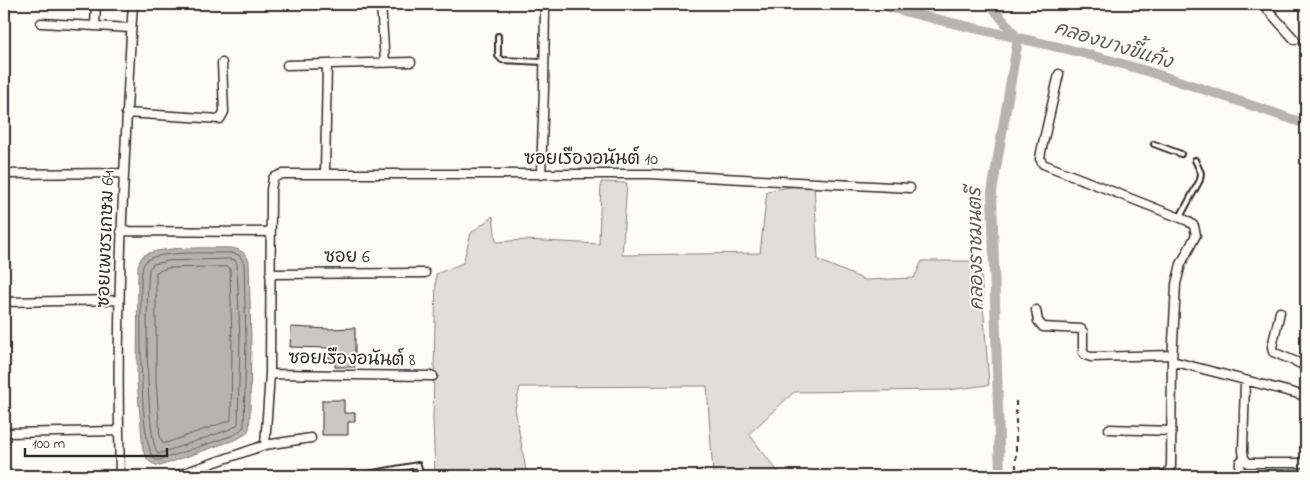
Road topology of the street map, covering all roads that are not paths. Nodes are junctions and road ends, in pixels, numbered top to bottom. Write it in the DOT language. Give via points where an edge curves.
graph roads {
  1 [pos="96,4"];
  2 [pos="133,4"];
  3 [pos="381,4"];
  4 [pos="545,4"];
  5 [pos="1274,4"];
  6 [pos="1266,7"];
  7 [pos="41,23"];
  8 [pos="95,26"];
  9 [pos="131,28"];
  10 [pos="498,36"];
  11 [pos="1296,40"];
  12 [pos="411,62"];
  13 [pos="545,62"];
  14 [pos="222,63"];
  15 [pos="385,63"];
  16 [pos="287,65"];
  17 [pos="327,65"];
  18 [pos="1059,74"];
  19 [pos="126,113"];
  20 [pos="1154,144"];
  21 [pos="1181,154"];
  22 [pos="1195,160"];
  23 [pos="124,173"];
  24 [pos="325,173"];
  25 [pos="4,174"];
  26 [pos="540,175"];
  27 [pos="910,188"];
  28 [pos="1180,217"];
  29 [pos="121,231"];
  30 [pos="270,232"];
  31 [pos="425,272"];
  32 [pos="270,274"];
  33 [pos="119,300"];
  34 [pos="4,302"];
  35 [pos="1036,310"];
  36 [pos="1280,312"];
  37 [pos="1172,358"];
  38 [pos="1306,366"];
  39 [pos="270,374"];
  40 [pos="433,376"];
  41 [pos="1245,381"];
  42 [pos="1306,396"];
  43 [pos="1110,429"];
  44 [pos="119,431"];
  45 [pos="1172,431"];
  46 [pos="4,433"];
  47 [pos="311,438"];
  48 [pos="265,446"];
  49 [pos="1244,458"];
  50 [pos="1306,463"];
  51 [pos="120,476"];
  52 [pos="175,476"];
  53 [pos="357,476"];
  54 [pos="421,476"];
  55 [pos="1143,476"];
  56 [pos="1239,476"];
  1 -- 8 [label="street"];
  2 -- 9 [label="street, ซอยเพชรเกษม 64"];
  3 -- 15 [label="street"];
  4 -- 13 [label="street"];
  5 -- 6 [label="street"];
  6 -- 11 [label="street"];
  7 -- 8 [label="street"];
  8 -- 9 [label="street"];
  9 -- 19 [label="street, ซอยเพชรเกษม 64"];
  10 -- 13 [label="lane" via="498,56 502,60"];
  12 -- 15 [label="street"];
  13 -- 26 [label="street"];
  14 -- 19 [label="street" via="224,112 220,119"];
  15 -- 17 [label="street"];
  16 -- 17 [label="street"];
  17 -- 24 [label="street"];
  18 -- 28 [label="street" via="1040,152 1043,164"];
  19 -- 23 [label="street, ซอยเพชรเกษม 64"];
  20 -- 21 [label="lane"];
  22 -- 28 [label="lane" via="1201,173 1200,180"];
  23 -- 25 [label="street"];
  23 -- 29 [label="street, ซอยเพชรเกษม 64"];
  24 -- 26 [label="street, ซอยเรืองอนันต์ 10"];
  24 -- 30 [label="street, ซอยเรืองอนันต์ 10" via="282,174 273,178"];
  26 -- 27 [label="street, ซอยเรืองอนันต์ 10" via="650,174"];
  28 -- 37 [label="street" via="1194,226 1196,235 1181,264 1176,284"];
  29 -- 30 [label="street"];
  29 -- 33 [label="street, ซอยเพชรเกษม 64"];
  30 -- 32 [label="street"];
  31 -- 32 [label="street, ซอย 6"];
  32 -- 39 [label="street"];
  33 -- 34 [label="street"];
  33 -- 44 [label="street, ซอยเพชรเกษม 64"];
  35 -- 37 [label="street" via="1043,327 1081,329 1085,355"];
  36 -- 38 [label="street" via="1273,352"];
  37 -- 41 [label="street"];
  37 -- 45 [label="street"];
  39 -- 40 [label="street, ซอยเรืองอนันต์ 8"];
  39 -- 48 [label="street"];
  41 -- 42 [label="street"];
  41 -- 49 [label="street"];
  43 -- 45 [label="street"];
  44 -- 46 [label="street"];
  44 -- 51 [label="street, ซอยเพชรเกษม 64"];
  45 -- 55 [label="street" via="1168,473"];
  47 -- 48 [label="street"];
  48 -- 52 [label="street"];
  49 -- 50 [label="street" via="1248,463"];
  49 -- 56 [label="street" via="1240,462"];
  53 -- 54 [label="lane" via="418,465"];
}
